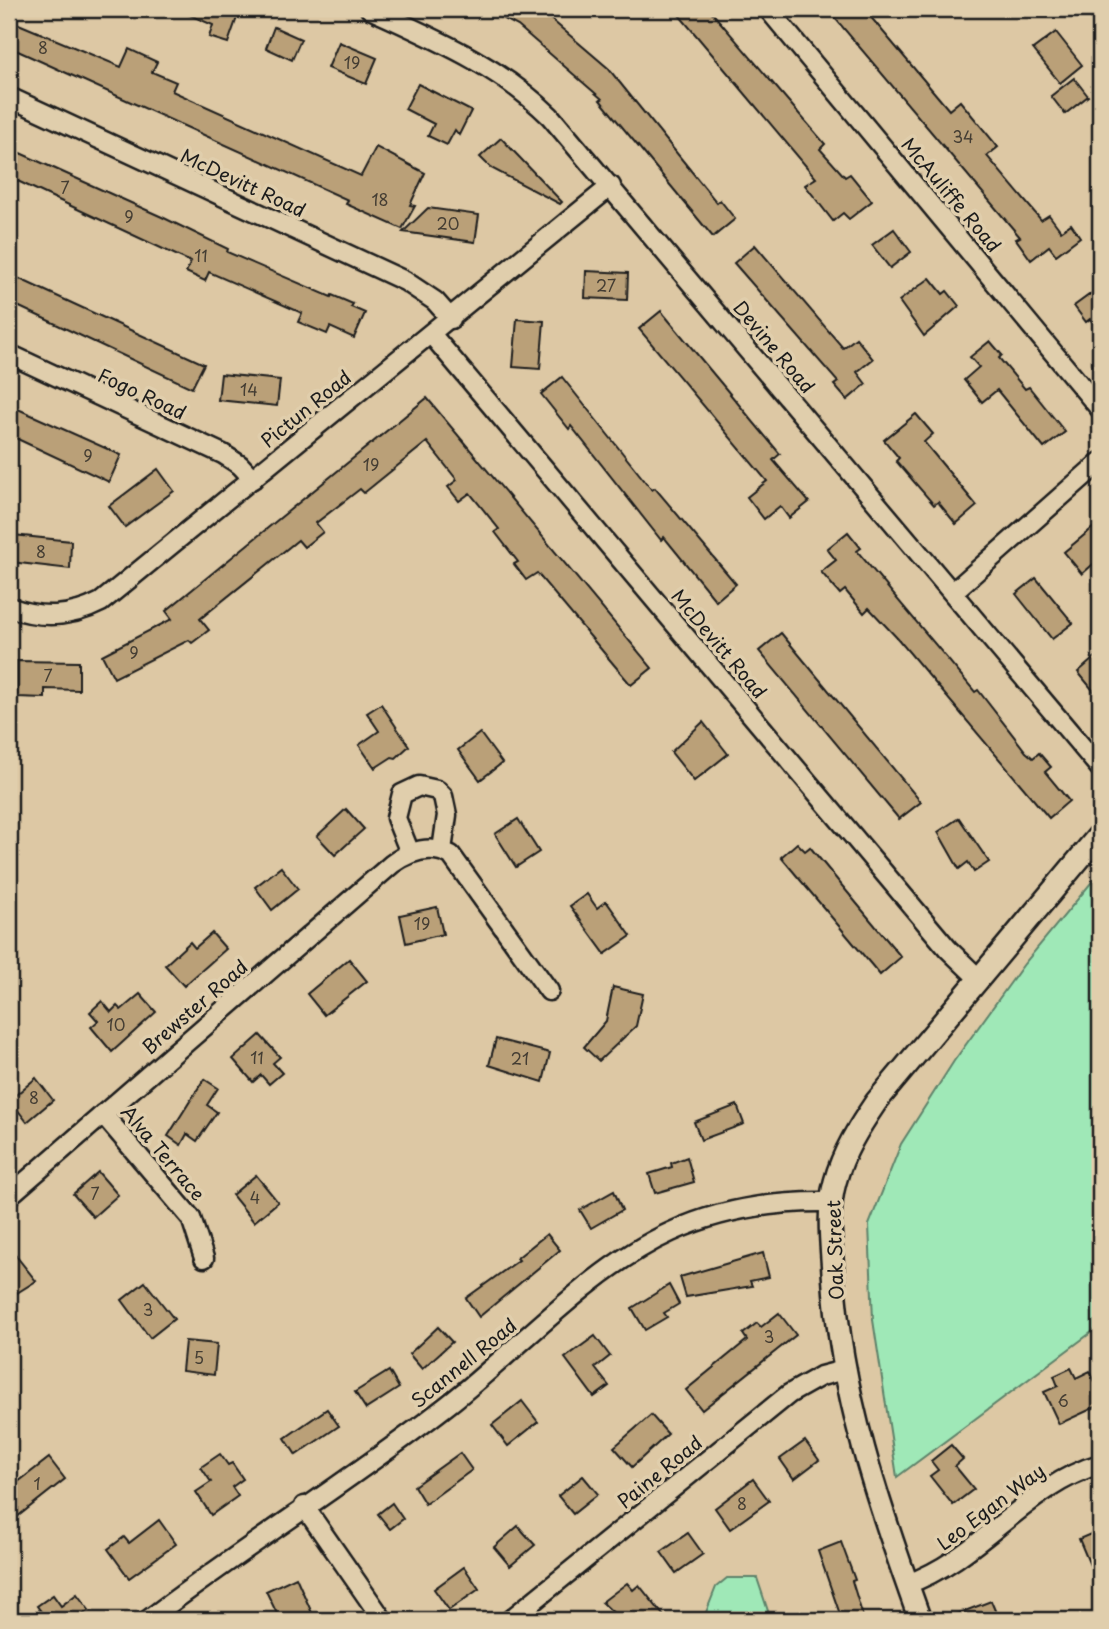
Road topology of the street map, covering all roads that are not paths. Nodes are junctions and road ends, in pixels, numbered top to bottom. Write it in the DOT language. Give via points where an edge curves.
graph roads {
  1 [pos="370,9"];
  2 [pos="768,9"];
  3 [pos="1096,9"];
  4 [pos="1100,14"];
  5 [pos="9,97"];
  6 [pos="611,186"];
  7 [pos="451,319"];
  8 [pos="432,335"];
  9 [pos="9,354"];
  10 [pos="1100,409"];
  11 [pos="1100,462"];
  12 [pos="253,479"];
  13 [pos="953,592"];
  14 [pos="9,607"];
  15 [pos="1100,768"];
  16 [pos="1100,834"];
  17 [pos="442,850"];
  18 [pos="410,853"];
  19 [pos="978,978"];
  20 [pos="549,991"];
  21 [pos="103,1114"];
  22 [pos="9,1196"];
  23 [pos="831,1202"];
  24 [pos="204,1258"];
  25 [pos="844,1370"];
  26 [pos="1100,1464"];
  27 [pos="304,1506"];
  28 [pos="907,1584"];
  29 [pos="148,1620"];
  30 [pos="383,1620"];
  31 [pos="510,1620"];
  32 [pos="920,1620"];
  1 -- 6 [label="street, Devine Road" via="479,60 510,80 556,121"];
  2 -- 10 [label="street, McAuliffe Road"];
  3 -- 4 [label="street"];
  5 -- 7 [label="street, McDevitt Road" via="405,281"];
  6 -- 7 [label="street, Pictun Road"];
  6 -- 13 [label="street, Devine Road"];
  7 -- 8 [label="street, Pictun Road"];
  8 -- 12 [label="street, Pictun Road"];
  8 -- 19 [label="street, McDevitt Road"];
  9 -- 12 [label="street, Fogo Road" via="223,454"];
  11 -- 13 [label="street"];
  12 -- 14 [label="street, Pictun Road" via="101,602 51,616"];
  13 -- 15 [label="street, Devine Road"];
  16 -- 19 [label="street, Oak Street"];
  17 -- 18 [label="street, Brewster Road"];
  17 -- 18 [label="street" via="446,804 437,790 419,786 402,794 396,810"];
  17 -- 20 [label="street" via="464,870"];
  18 -- 21 [label="street, Brewster Road"];
  19 -- 23 [label="street, Oak Street" via="865,1117 846,1151"];
  21 -- 22 [label="street, Brewster Road"];
  21 -- 24 [label="street, Alva Terrace" via="191,1218"];
  23 -- 25 [label="street, Oak Street" via="833,1282"];
  23 -- 27 [label="street, Scannell Road" via="774,1205 727,1214 688,1225 638,1249 437,1413"];
  25 -- 28 [label="street, Oak Street" via="863,1453"];
  25 -- 31 [label="street, Paine Road" via="821,1376 789,1394"];
  26 -- 28 [label="street, Leo Egan Way" via="1058,1481 958,1560"];
  27 -- 29 [label="street, Scannell Road"];
  27 -- 30 [label="street"];
  28 -- 32 [label="street, Oak Street"];
}
